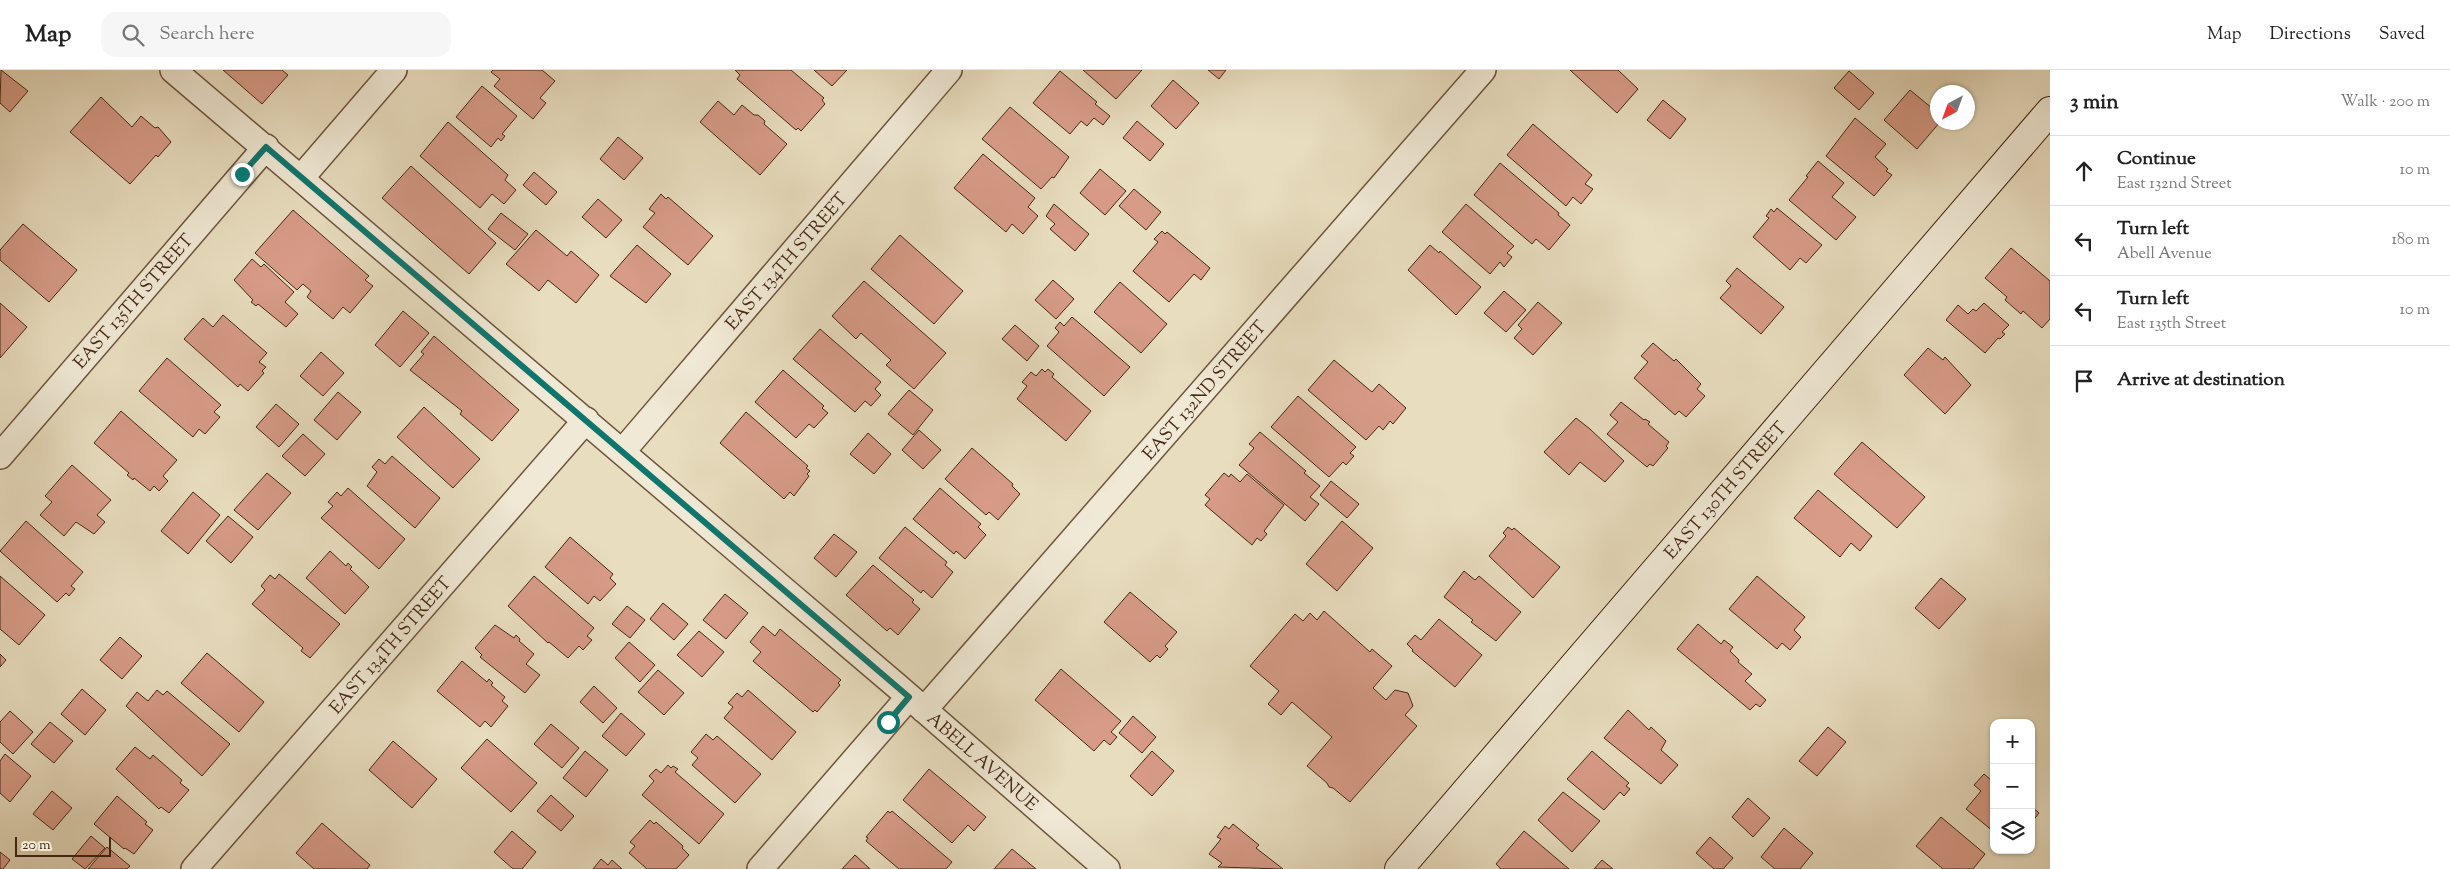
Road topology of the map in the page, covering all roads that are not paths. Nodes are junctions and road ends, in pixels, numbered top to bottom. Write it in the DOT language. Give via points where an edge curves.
graph roads {
  1 [pos="173,70"];
  2 [pos="394,70"];
  3 [pos="949,70"];
  4 [pos="1483,70"];
  5 [pos="2050,112"];
  6 [pos="266,147"];
  7 [pos="301,178"];
  8 [pos="586,420"];
  9 [pos="622,452"];
  10 [pos="0,456"];
  11 [pos="917,704"];
  12 [pos="194,869"];
  13 [pos="760,869"];
  14 [pos="1107,869"];
  15 [pos="1399,869"];
  1 -- 6 [label="street, ABELL AVENUE"];
  2 -- 7 [label="street"];
  3 -- 9 [label="street, EAST 134TH STREET"];
  4 -- 11 [label="street, EAST 132ND STREET"];
  5 -- 15 [label="street, EAST 130TH STREET"];
  6 -- 7 [label="street, ABELL AVENUE"];
  6 -- 10 [label="street, EAST 135TH STREET"];
  7 -- 8 [label="street, ABELL AVENUE"];
  8 -- 9 [label="street, ABELL AVENUE"];
  8 -- 12 [label="street, EAST 134TH STREET"];
  9 -- 11 [label="street, ABELL AVENUE"];
  11 -- 13 [label="street, EAST 132ND STREET"];
  11 -- 14 [label="street, ABELL AVENUE"];
}
